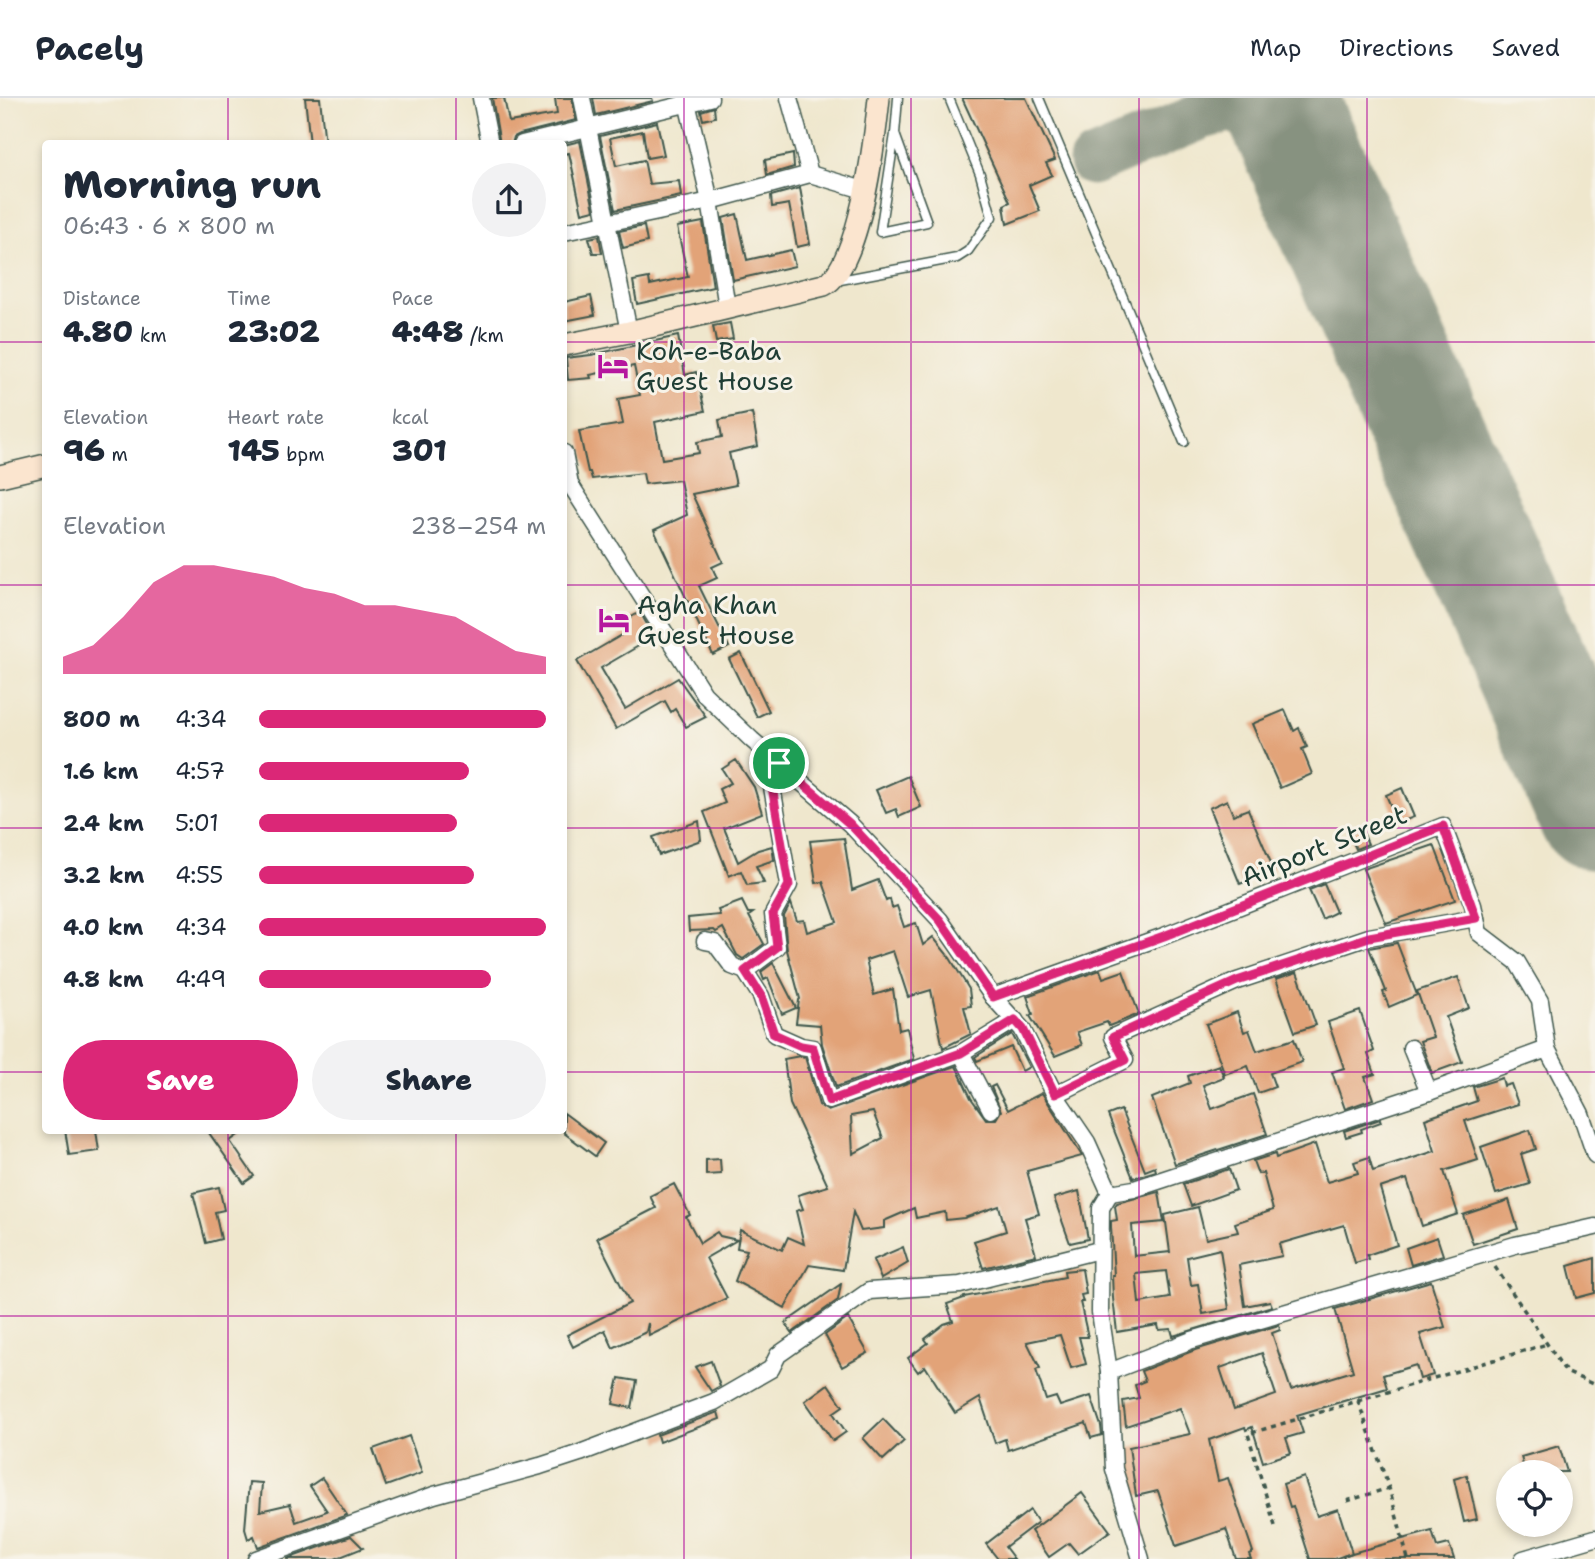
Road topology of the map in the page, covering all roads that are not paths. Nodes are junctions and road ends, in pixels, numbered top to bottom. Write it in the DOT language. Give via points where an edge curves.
graph roads {
  1 [pos="481,98"];
  2 [pos="582,98"];
  3 [pos="710,98"];
  4 [pos="789,98"];
  5 [pos="879,98"];
  6 [pos="898,98"];
  7 [pos="949,98"];
  8 [pos="1039,98"];
  9 [pos="686,100"];
  10 [pos="589,127"];
  11 [pos="895,134"];
  12 [pos="489,140"];
  13 [pos="538,140"];
  14 [pos="810,174"];
  15 [pos="867,191"];
  16 [pos="710,201"];
  17 [pos="608,222"];
  18 [pos="567,231"];
  19 [pos="832,281"];
  20 [pos="727,307"];
  21 [pos="629,332"];
  22 [pos="567,344"];
  23 [pos="1184,442"];
  24 [pos="42,466"];
  25 [pos="567,468"];
  26 [pos="0,476"];
  27 [pos="779,763"];
  28 [pos="1476,918"];
  29 [pos="705,942"];
  30 [pos="745,971"];
  31 [pos="993,997"];
  32 [pos="1015,1020"];
  33 [pos="1411,1048"];
  34 [pos="1547,1049"];
  35 [pos="961,1053"];
  36 [pos="1429,1092"];
  37 [pos="1055,1094"];
  38 [pos="991,1110"];
  39 [pos="1595,1156"];
  40 [pos="1110,1193"];
  41 [pos="1595,1227"];
  42 [pos="1099,1250"];
  43 [pos="1109,1372"];
  44 [pos="1595,1538"];
  45 [pos="256,1559"];
  46 [pos="1140,1559"];
  47 [pos="1523,1559"];
  1 -- 12 [label="street"];
  2 -- 10 [label="street"];
  3 -- 9 [label="street"];
  4 -- 14 [label="street"];
  5 -- 15 [label="street"];
  6 -- 11 [label="lane"];
  7 -- 19 [label="lane" via="992,217 968,251 957,258"];
  8 -- 23 [label="lane"];
  9 -- 10 [label="street"];
  9 -- 16 [label="street"];
  10 -- 13 [label="street"];
  10 -- 17 [label="street"];
  11 -- 11 [label="lane" via="927,222 880,232 890,170"];
  14 -- 15 [label="street"];
  14 -- 16 [label="street"];
  15 -- 19 [label="street" via="846,256"];
  16 -- 17 [label="street"];
  16 -- 20 [label="street"];
  17 -- 18 [label="street"];
  17 -- 21 [label="street"];
  19 -- 20 [label="street"];
  20 -- 21 [label="street"];
  21 -- 22 [label="street"];
  24 -- 26 [label="street"];
  25 -- 27 [label="street" via="570,484 704,694"];
  27 -- 30 [label="street" via="772,787 789,885 773,914 777,947"];
  27 -- 31 [label="street" via="850,824 940,920"];
  28 -- 31 [label="street, Airport Street" via="1443,826 1164,936"];
  28 -- 34 [label="street, Airport Street" via="1479,933 1517,962 1540,1001"];
  28 -- 37 [label="street" via="1369,937 1237,981 1113,1037 1125,1060"];
  29 -- 30 [label="street" via="715,943 732,966"];
  30 -- 35 [label="street" via="761,996 774,1034 813,1048 829,1101"];
  31 -- 32 [label="street"];
  32 -- 35 [label="street"];
  32 -- 37 [label="street"];
  33 -- 36 [label="street"];
  34 -- 36 [label="street"];
  34 -- 39 [label="street, Airport Street" via="1581,1114"];
  35 -- 38 [label="street"];
  36 -- 40 [label="street"];
  37 -- 40 [label="street" via="1087,1142"];
  40 -- 42 [label="street" via="1101,1208"];
  41 -- 43 [label="street" via="1192,1340"];
  42 -- 43 [label="street" via="1100,1312"];
  42 -- 45 [label="street" via="960,1285 869,1291 778,1355 771,1369 714,1402 580,1453 434,1495"];
  43 -- 46 [label="street" via="1114,1469"];
  44 -- 47 [label="street"];
}
